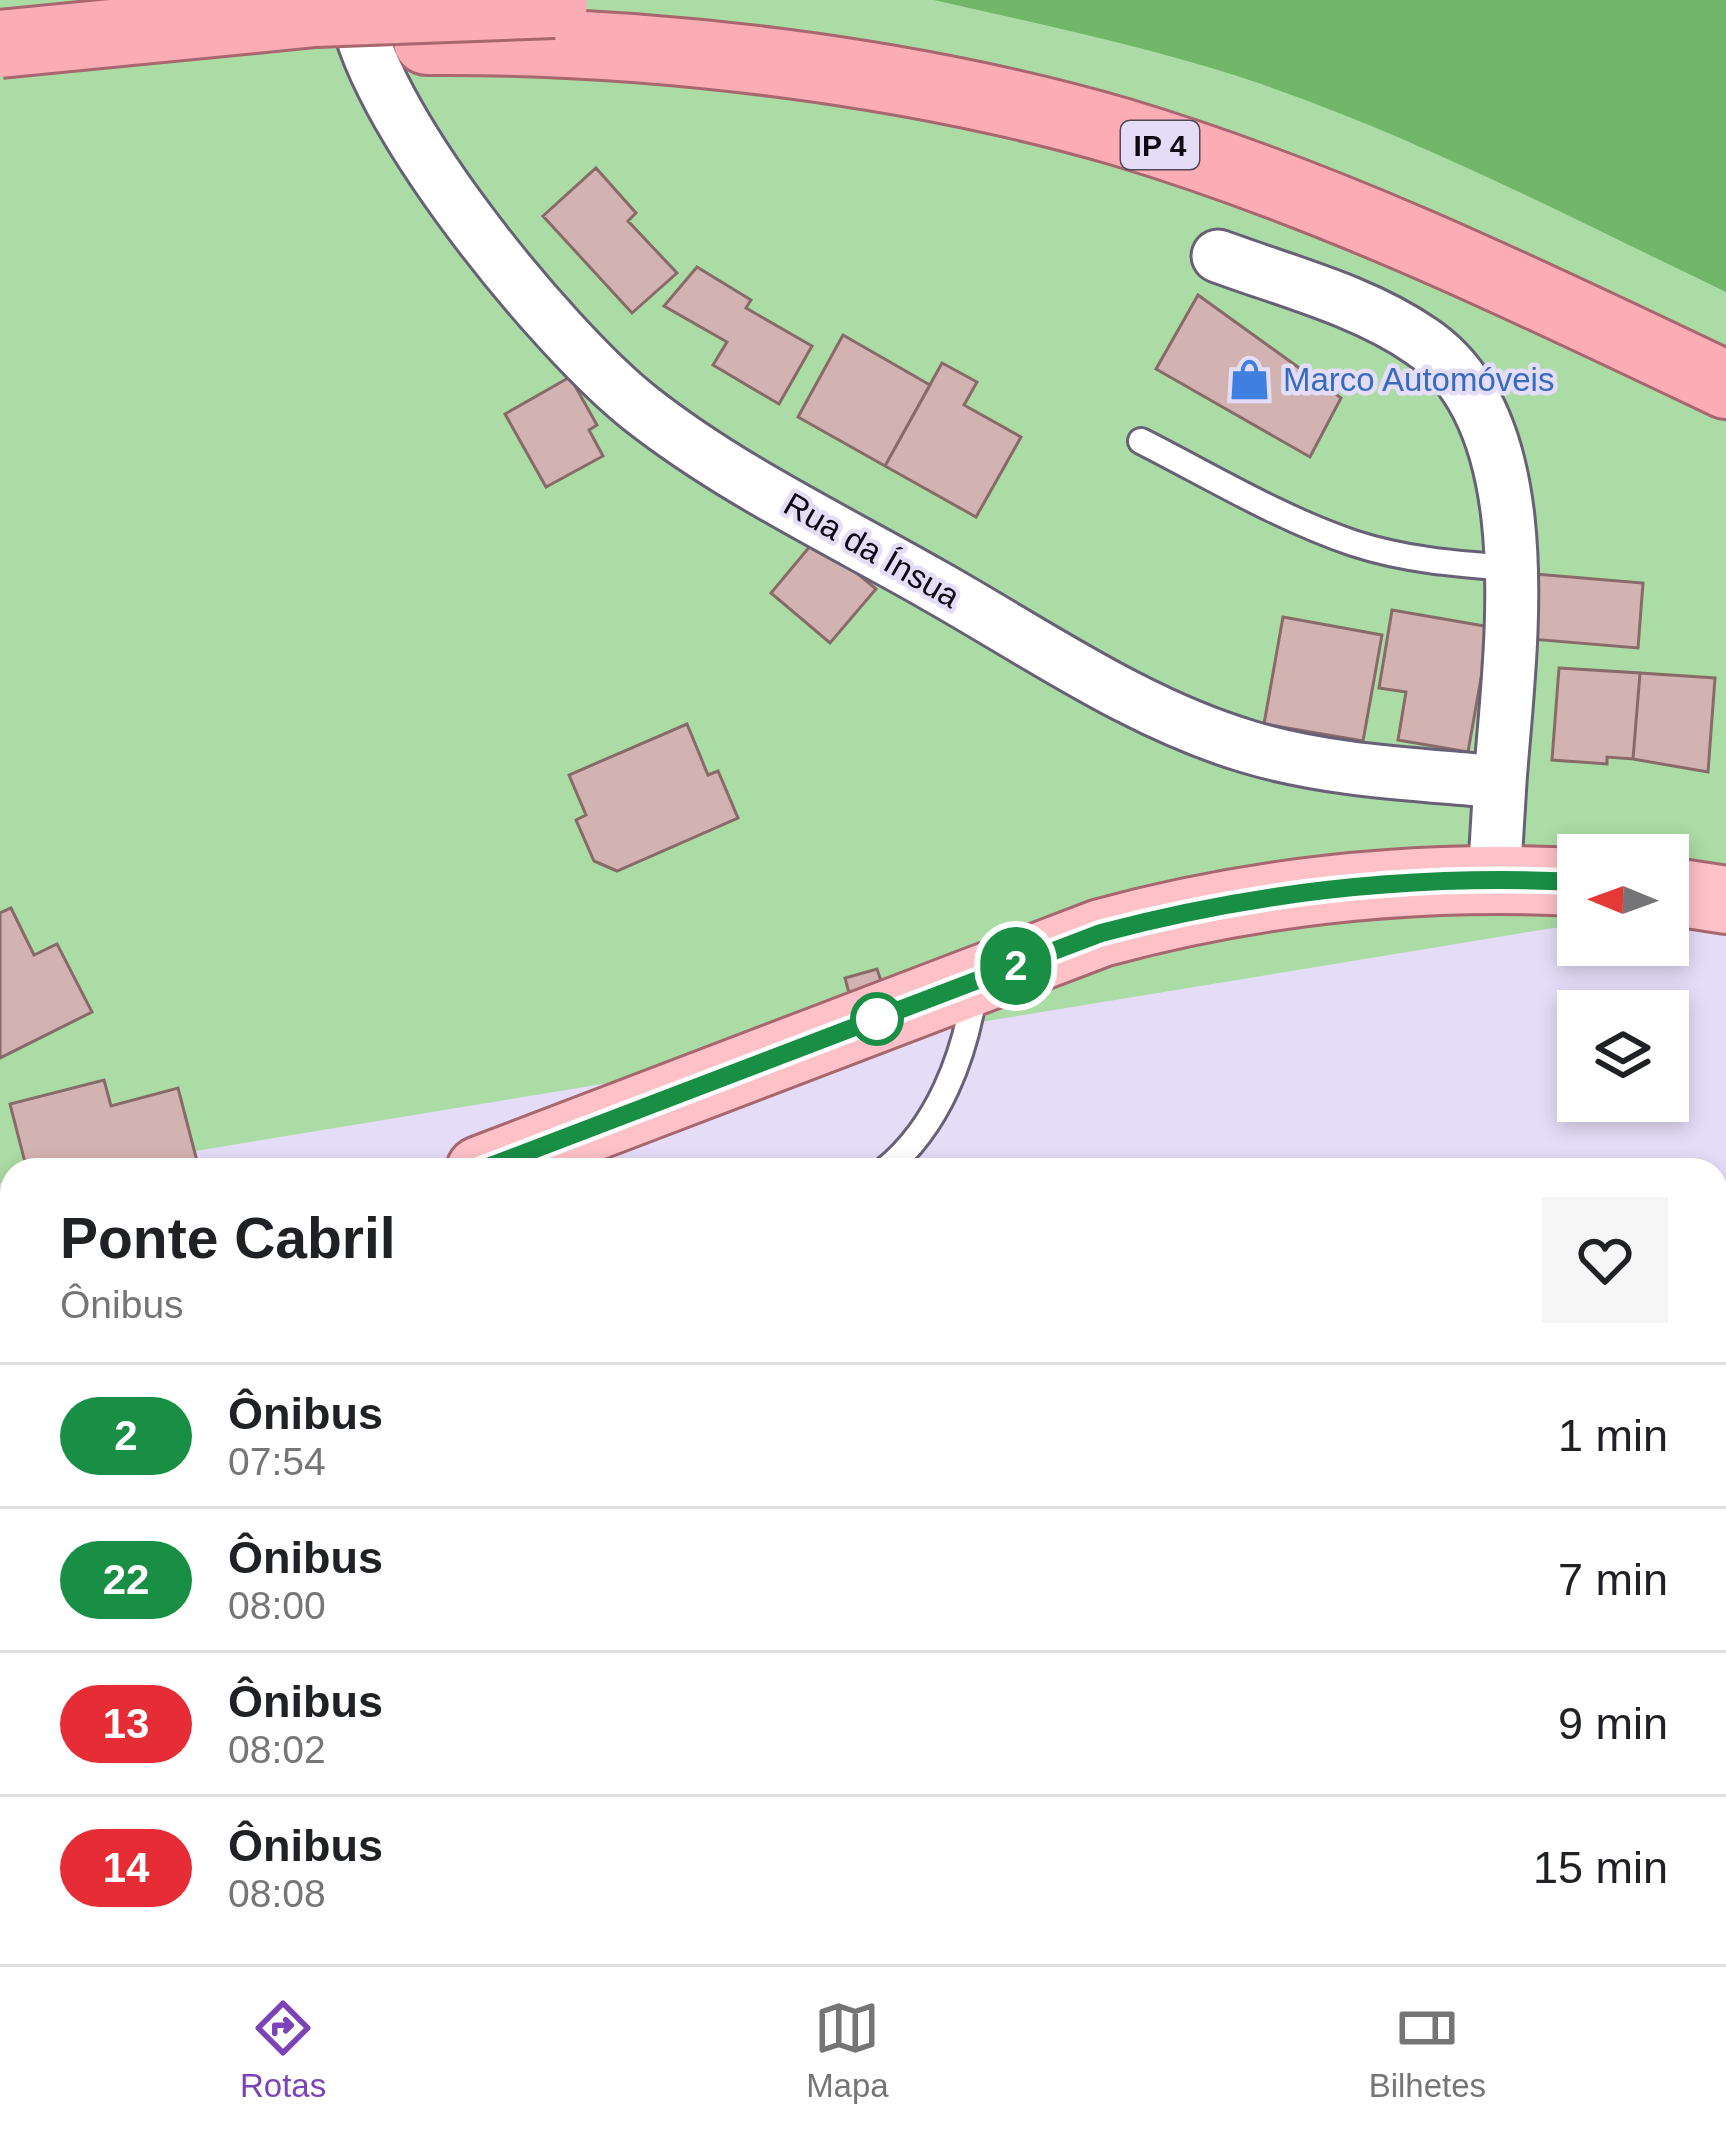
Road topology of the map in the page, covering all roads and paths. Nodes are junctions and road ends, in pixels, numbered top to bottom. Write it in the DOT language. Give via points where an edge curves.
graph roads {
  1 [pos="355,0"];
  2 [pos="554,22"];
  3 [pos="0,44"];
  4 [pos="0,80"];
  5 [pos="1218,256"];
  6 [pos="1726,337"];
  7 [pos="1726,386"];
  8 [pos="1141,440"];
  9 [pos="1510,568"];
  10 [pos="1499,782"];
  11 [pos="1494,881"];
  12 [pos="1557,882"];
  13 [pos="1689,894"];
  14 [pos="1726,900"];
  15 [pos="976,981"];
  16 [pos="517,1158"];
  17 [pos="895,1158"];
  1 -- 10 [label="street, Rua da Ínsua" via="378,82 484,239 593,365 697,449 1184,724 1312,762"];
  2 -- 3 [label="highway, IP 4, bridge" via="292,14"];
  2 -- 4 [label="highway"];
  2 -- 6 [label="highway, IP 4" via="866,33 1184,107 1367,171"];
  2 -- 7 [label="highway, IP 4" via="1119,132 1388,227"];
  5 -- 9 [label="street" via="1393,323 1450,363 1501,476"];
  8 -- 9 [label="lane" via="1355,544"];
  9 -- 10 [label="street"];
  10 -- 11 [label="street"];
  11 -- 12 [label="main road"];
  11 -- 15 [label="main road" via="1327,887 1215,904 1101,933"];
  13 -- 14 [label="main road"];
  15 -- 16 [label="main road"];
  15 -- 17 [label="lane" via="955,1070"];
}
